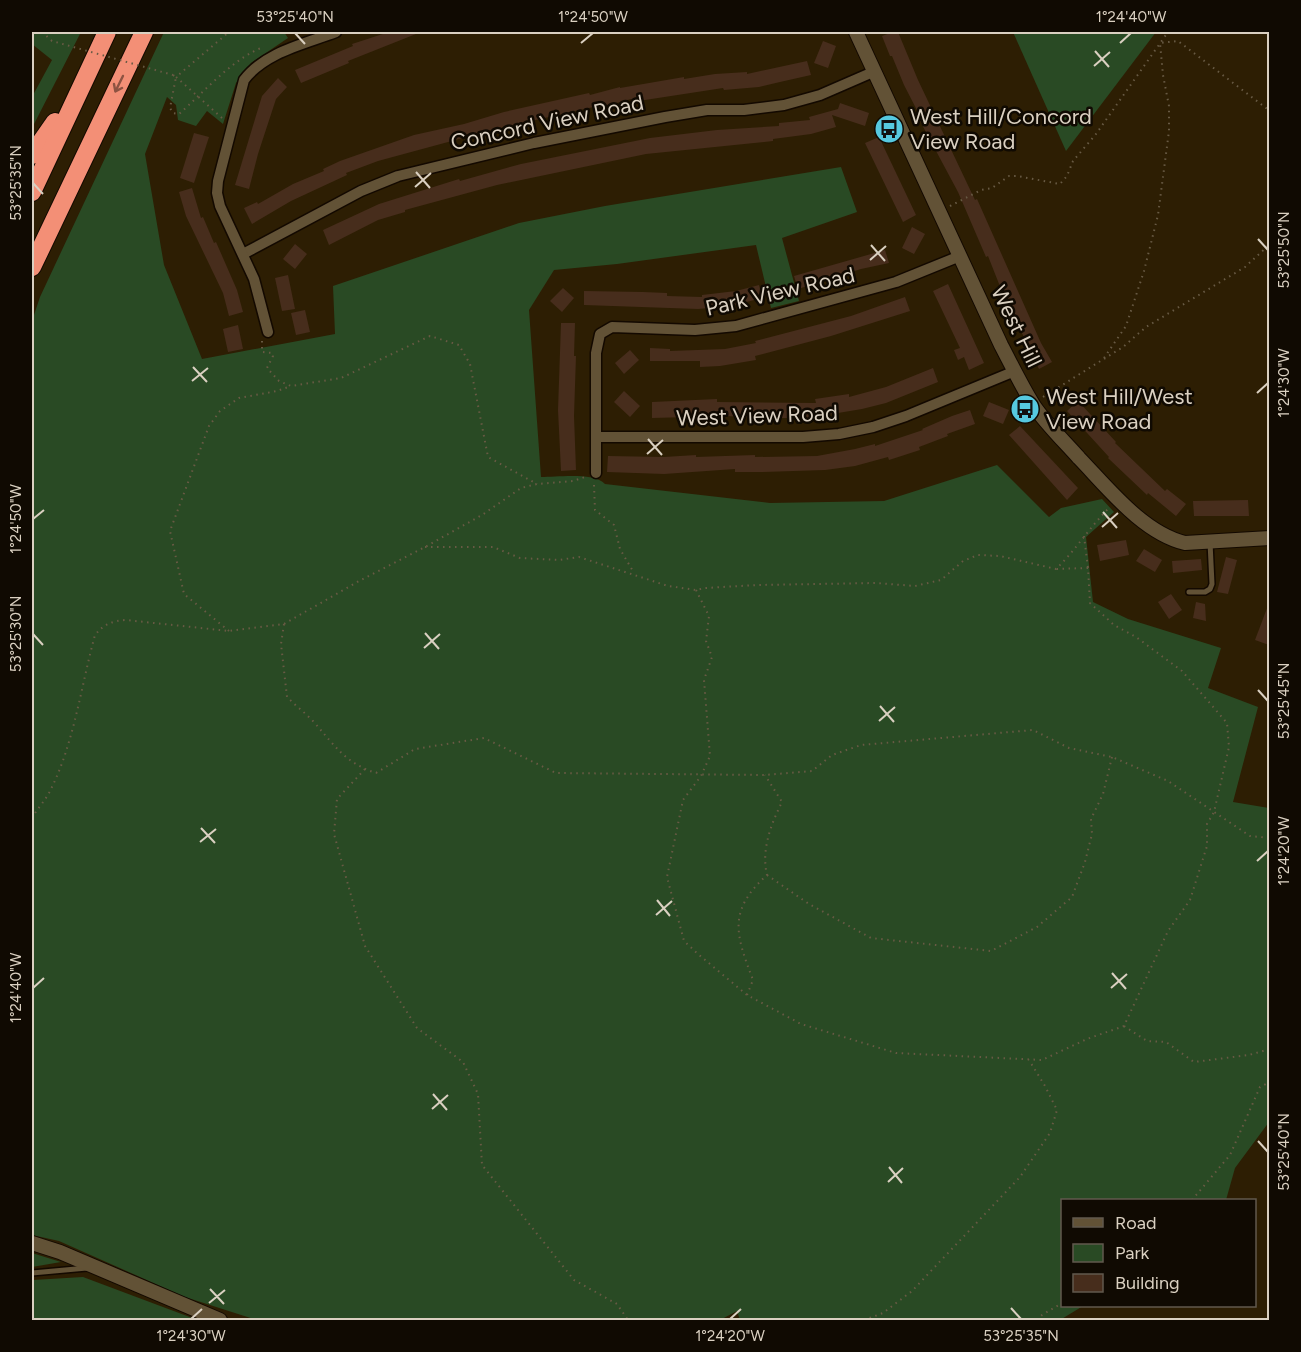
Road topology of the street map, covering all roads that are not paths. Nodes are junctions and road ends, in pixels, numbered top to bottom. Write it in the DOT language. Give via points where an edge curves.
graph roads {
  1 [pos="107,32"];
  2 [pos="144,32"];
  3 [pos="336,32"];
  4 [pos="856,32"];
  5 [pos="873,72"];
  6 [pos="83,81"];
  7 [pos="32,155"];
  8 [pos="32,192"];
  9 [pos="243,254"];
  10 [pos="960,256"];
  11 [pos="32,267"];
  12 [pos="268,332"];
  13 [pos="1015,371"];
  14 [pos="597,437"];
  15 [pos="597,473"];
  16 [pos="1269,538"];
  17 [pos="1210,542"];
  18 [pos="1189,592"];
  19 [pos="32,1243"];
  20 [pos="92,1266"];
  21 [pos="32,1273"];
  22 [pos="220,1320"];
  1 -- 6 [label="highway"];
  2 -- 11 [label="highway, one-way"];
  3 -- 9 [label="street" via="263,61 244,80 217,193"];
  4 -- 5 [label="street, West Hill"];
  5 -- 9 [label="street, Concord View Road" via="820,95 784,105 665,117 398,176 361,191"];
  5 -- 10 [label="street, West Hill"];
  6 -- 7 [label="highway"];
  6 -- 8 [label="highway"];
  9 -- 12 [label="street"];
  10 -- 13 [label="street, West Hill"];
  10 -- 14 [label="street, Park View Road" via="896,282 736,326 695,330 606,329 600,334 596,353"];
  13 -- 14 [label="street, West View Road" via="906,416 839,434"];
  13 -- 17 [label="street, West Hill" via="1043,418 1138,517 1176,541"];
  14 -- 15 [label="street, Park View Road"];
  16 -- 17 [label="street, West Hill"];
  17 -- 18 [label="lane" via="1210,589"];
  19 -- 20 [label="street"];
  20 -- 21 [label="lane"];
  20 -- 22 [label="street"];
}
